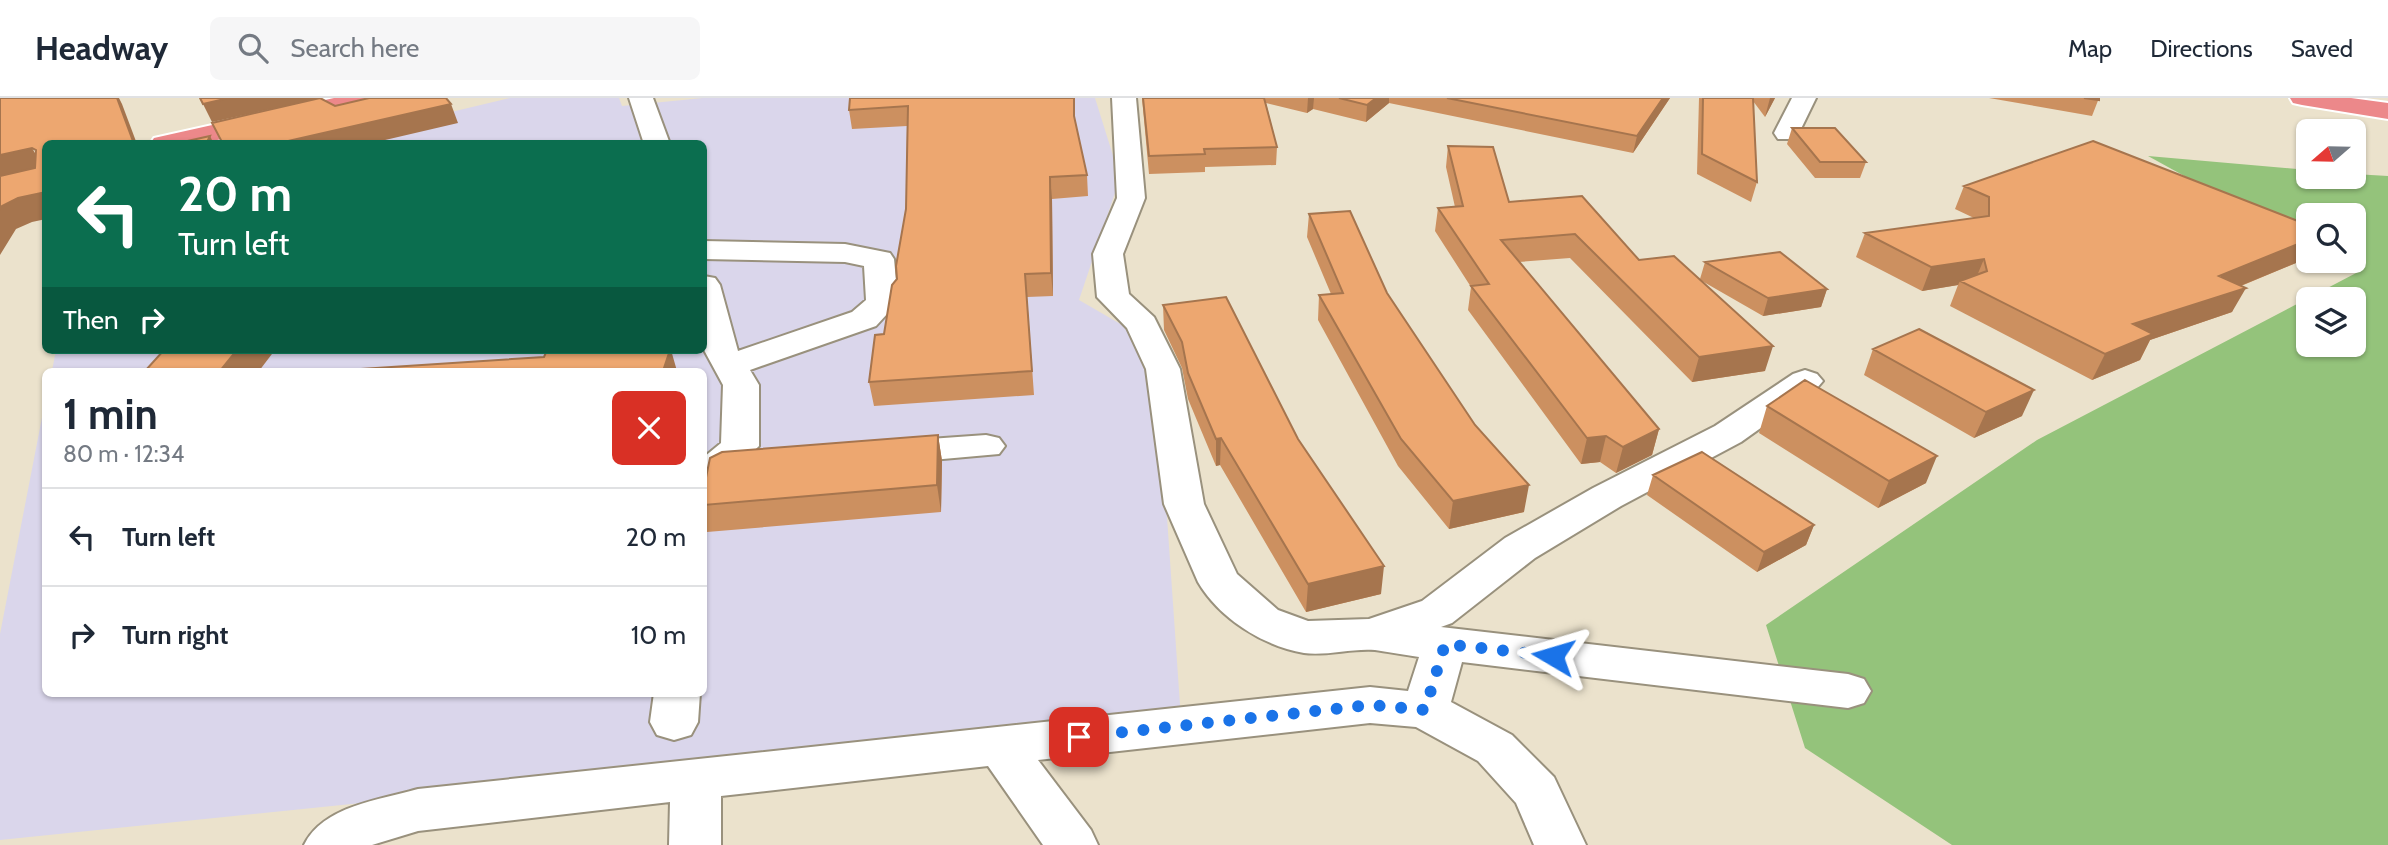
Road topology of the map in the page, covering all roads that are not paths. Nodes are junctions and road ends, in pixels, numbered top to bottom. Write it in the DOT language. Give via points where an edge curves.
graph roads {
  1 [pos="641,98"];
  2 [pos="1124,98"];
  3 [pos="1804,98"];
  4 [pos="2302,98"];
  5 [pos="2362,98"];
  6 [pos="378,101"];
  7 [pos="2388,102"];
  8 [pos="2388,111"];
  9 [pos="1787,133"];
  10 [pos="183,140"];
  11 [pos="229,140"];
  12 [pos="656,140"];
  13 [pos="707,250"];
  14 [pos="707,297"];
  15 [pos="729,366"];
  16 [pos="1805,381"];
  17 [pos="986,446"];
  18 [pos="852,455"];
  19 [pos="771,461"];
  20 [pos="710,471"];
  21 [pos="1371,635"];
  22 [pos="1445,644"];
  23 [pos="1848,691"];
  24 [pos="1425,710"];
  25 [pos="1000,746"];
  26 [pos="696,780"];
  27 [pos="330,845"];
  28 [pos="695,845"];
  29 [pos="1072,845"];
  30 [pos="1560,845"];
  1 -- 12 [label="street"];
  2 -- 21 [label="street" via="1131,198 1108,254 1113,297 1142,324 1163,369 1184,504 1219,582 1262,621 1305,637"];
  3 -- 9 [label="street"];
  4 -- 8 [label="highway"];
  5 -- 7 [label="highway"];
  6 -- 10 [label="highway"];
  6 -- 11 [label="highway"];
  13 -- 15 [label="street" via="845,253 879,259 882,302 864,319"];
  14 -- 15 [label="street"];
  15 -- 20 [label="street" via="741,385 740,446"];
  16 -- 21 [label="street" via="1728,434 1520,548 1437,612"];
  17 -- 18 [label="street"];
  19 -- 20 [label="street"];
  21 -- 22 [label="street"];
  22 -- 23 [label="street"];
  22 -- 24 [label="street"];
  24 -- 25 [label="street" via="1370,705"];
  24 -- 30 [label="street" via="1495,748 1536,791"];
  25 -- 26 [label="street"];
  25 -- 29 [label="street"];
  26 -- 27 [label="street" via="418,810 354,829"];
  26 -- 28 [label="street"];
}
